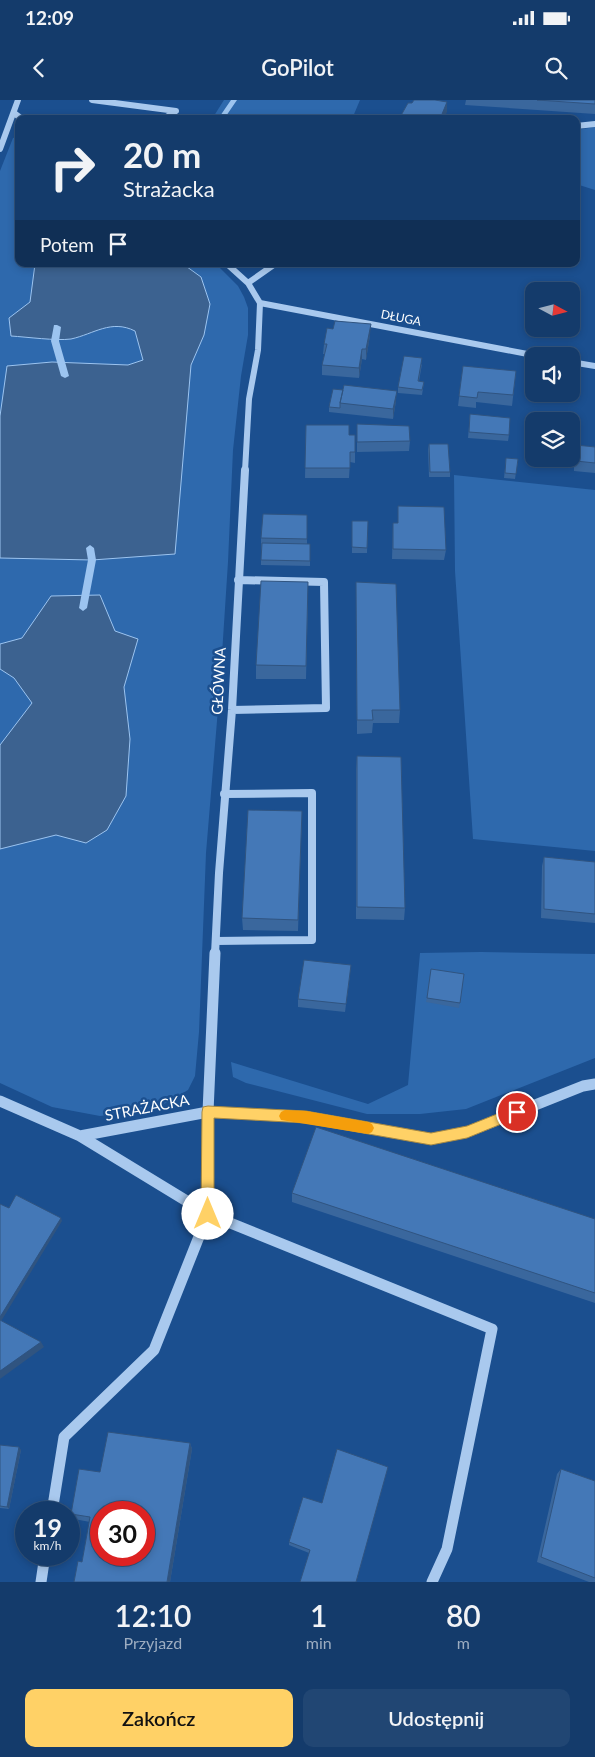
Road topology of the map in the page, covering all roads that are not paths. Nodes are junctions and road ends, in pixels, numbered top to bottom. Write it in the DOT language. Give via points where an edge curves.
graph roads {
  1 [pos="18,100"];
  2 [pos="92,100"];
  3 [pos="14,113"];
  4 [pos="17,115"];
  5 [pos="170,115"];
  6 [pos="595,124"];
  7 [pos="580,126"];
  8 [pos="0,149"];
  9 [pos="230,267"];
  10 [pos="271,267"];
  11 [pos="248,283"];
  12 [pos="260,303"];
  13 [pos="525,354"];
  14 [pos="580,364"];
  15 [pos="595,366"];
  16 [pos="238,580"];
  17 [pos="232,710"];
  18 [pos="224,794"];
  19 [pos="216,941"];
  20 [pos="595,1084"];
  21 [pos="0,1101"];
  22 [pos="208,1112"];
  23 [pos="80,1136"];
  24 [pos="208,1214"];
  25 [pos="54,1501"];
  26 [pos="43,1566"];
  27 [pos="41,1582"];
  28 [pos="432,1582"];
  1 -- 3 [label="street"];
  2 -- 5 [label="street" via="176,111"];
  3 -- 4 [label="street"];
  3 -- 8 [label="street"];
  6 -- 7 [label="street"];
  9 -- 11 [label="street"];
  10 -- 11 [label="street"];
  11 -- 12 [label="street"];
  12 -- 13 [label="street, DŁUGA"];
  12 -- 16 [label="street, GŁÓWNA" via="258,350 249,399"];
  14 -- 15 [label="street"];
  16 -- 17 [label="street, GŁÓWNA"];
  16 -- 17 [label="street" via="324,582 326,708"];
  17 -- 18 [label="street, GŁÓWNA"];
  18 -- 19 [label="street, GŁÓWNA"];
  18 -- 19 [label="street" via="312,793 312,940"];
  19 -- 22 [label="street, GŁÓWNA"];
  20 -- 22 [label="street, STRAŻACKA" via="467,1132 431,1139 306,1117"];
  21 -- 23 [label="street"];
  22 -- 23 [label="street, STRAŻACKA"];
  22 -- 24 [label="street, GŁÓWNA"];
  23 -- 24 [label="street"];
  24 -- 25 [label="street" via="154,1350 64,1437"];
  24 -- 28 [label="street" via="492,1329 447,1549"];
  26 -- 27 [label="lane"];
}
